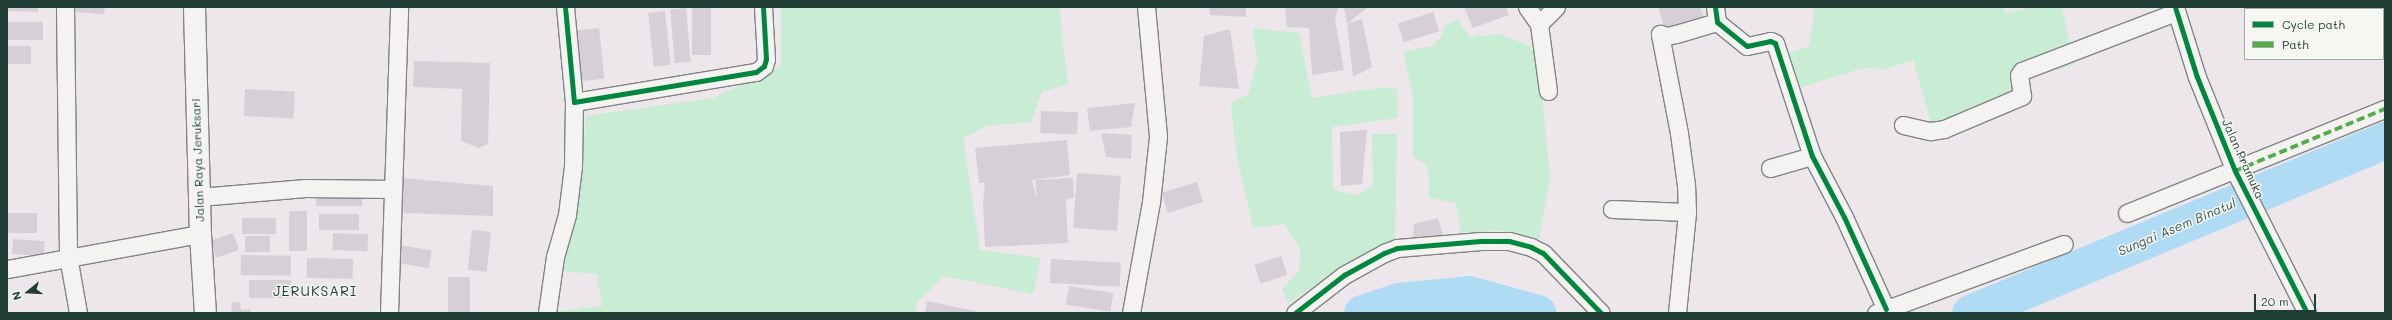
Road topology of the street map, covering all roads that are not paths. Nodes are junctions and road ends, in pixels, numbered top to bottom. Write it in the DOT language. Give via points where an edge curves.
graph roads {
  1 [pos="65,7"];
  2 [pos="194,7"];
  3 [pos="399,7"];
  4 [pos="564,7"];
  5 [pos="763,7"];
  6 [pos="1146,7"];
  7 [pos="1527,7"];
  8 [pos="1556,7"];
  9 [pos="2175,10"];
  10 [pos="1716,14"];
  11 [pos="1539,24"];
  12 [pos="1548,91"];
  13 [pos="574,102"];
  14 [pos="2385,109"];
  15 [pos="1902,125"];
  16 [pos="1812,156"];
  17 [pos="1770,168"];
  18 [pos="2237,173"];
  19 [pos="393,189"];
  20 [pos="199,197"];
  21 [pos="1612,209"];
  22 [pos="1687,212"];
  23 [pos="2127,213"];
  24 [pos="200,234"];
  25 [pos="2064,244"];
  26 [pos="68,256"];
  27 [pos="7,269"];
  28 [pos="1881,311"];
  29 [pos="78,313"];
  30 [pos="205,313"];
  31 [pos="389,313"];
  32 [pos="547,313"];
  33 [pos="1131,313"];
  34 [pos="1295,313"];
  35 [pos="1601,313"];
  36 [pos="1677,313"];
  37 [pos="2307,313"];
  1 -- 26 [label="street"];
  2 -- 20 [label="street, Jalan Raya Jeruksari"];
  3 -- 19 [label="street"];
  4 -- 13 [label="street"];
  5 -- 13 [label="street" via="766,64 756,72"];
  6 -- 33 [label="street" via="1158,136 1151,202"];
  7 -- 11 [label="street"];
  8 -- 11 [label="street"];
  9 -- 15 [label="street" via="2022,71 2019,76 2022,96 1944,129 1930,132"];
  9 -- 18 [label="street, Jalan Pramuka" via="2196,78"];
  10 -- 16 [label="street" via="1747,46 1770,41 1774,43"];
  10 -- 22 [label="street" via="1676,34 1660,34 1679,133"];
  11 -- 12 [label="street"];
  13 -- 32 [label="street" via="573,166 567,215 555,257"];
  14 -- 18 [label="street"];
  16 -- 17 [label="street"];
  16 -- 28 [label="street" via="1844,218"];
  18 -- 23 [label="street"];
  18 -- 37 [label="street, Jalan Pramuka"];
  19 -- 20 [label="street" via="306,188"];
  19 -- 31 [label="street"];
  20 -- 24 [label="street, Jalan Raya Jeruksari"];
  21 -- 22 [label="street"];
  22 -- 36 [label="street"];
  24 -- 26 [label="street"];
  24 -- 30 [label="street, Jalan Raya Jeruksari"];
  25 -- 28 [label="street"];
  26 -- 27 [label="street"];
  26 -- 29 [label="street"];
  34 -- 35 [label="street" via="1344,275 1396,248 1481,241 1509,241 1531,246 1543,253"];
}
